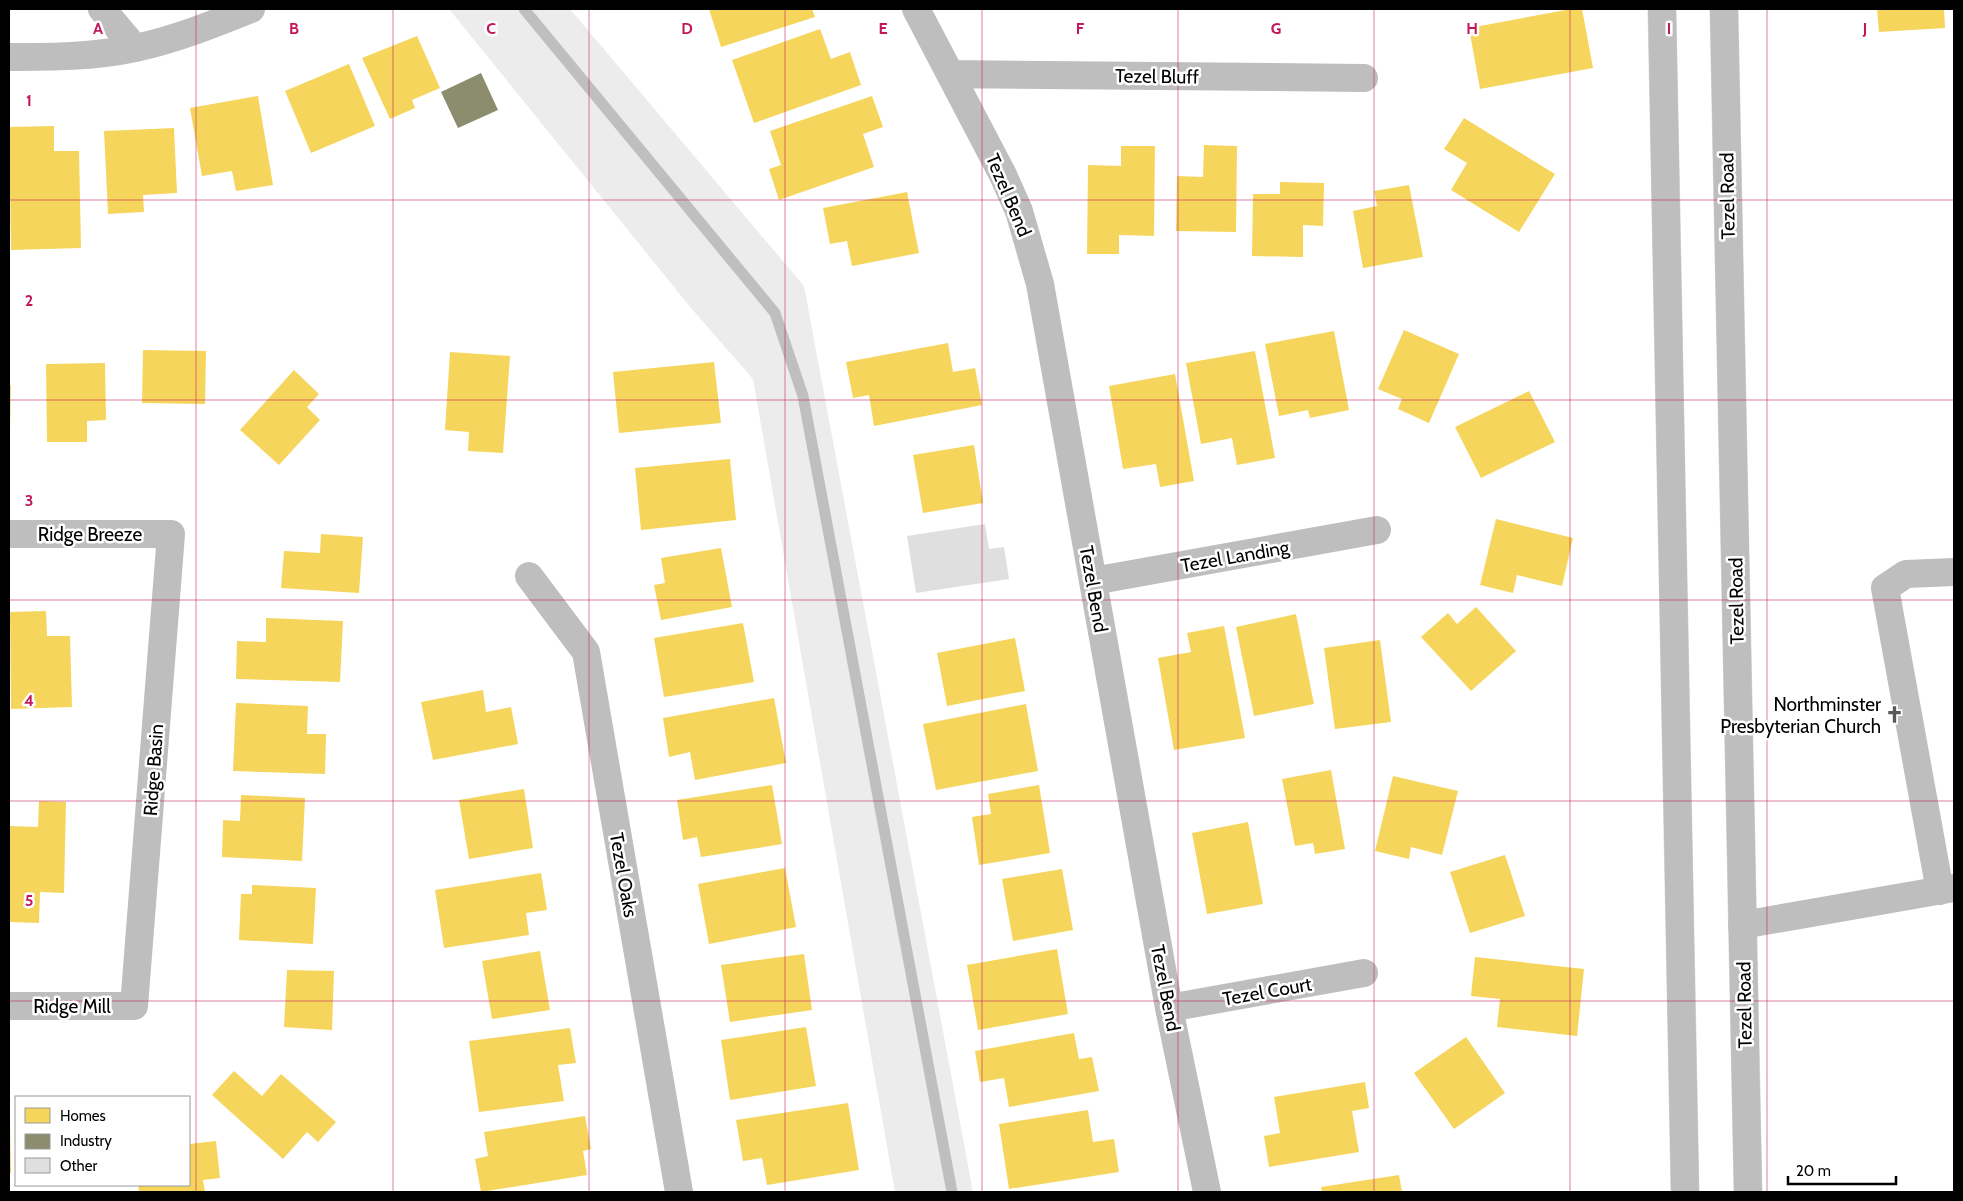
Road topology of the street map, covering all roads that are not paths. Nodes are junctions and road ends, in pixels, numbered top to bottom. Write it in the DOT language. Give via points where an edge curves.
graph roads {
  1 [pos="102,9"];
  2 [pos="251,9"];
  3 [pos="916,9"];
  4 [pos="1662,9"];
  5 [pos="1724,9"];
  6 [pos="135,48"];
  7 [pos="9,57"];
  8 [pos="950,74"];
  9 [pos="1364,78"];
  10 [pos="1377,530"];
  11 [pos="9,534"];
  12 [pos="171,534"];
  13 [pos="1954,572"];
  14 [pos="529,576"];
  15 [pos="1093,581"];
  16 [pos="1947,889"];
  17 [pos="1742,924"];
  18 [pos="1364,973"];
  19 [pos="9,1006"];
  20 [pos="134,1006"];
  21 [pos="1169,1008"];
  22 [pos="679,1192"];
  23 [pos="1207,1192"];
  24 [pos="1685,1192"];
  25 [pos="1748,1192"];
  1 -- 6 [label="street"];
  2 -- 6 [label="street"];
  3 -- 8 [label="street, Tezel Bend"];
  4 -- 24 [label="street"];
  5 -- 17 [label="street, Tezel Road"];
  6 -- 7 [label="street" via="61,57"];
  8 -- 9 [label="street, Tezel Bluff"];
  8 -- 15 [label="street, Tezel Bend" via="1003,175 1031,249"];
  10 -- 15 [label="street, Tezel Landing"];
  11 -- 12 [label="street, Ridge Breeze"];
  12 -- 20 [label="street, Ridge Basin"];
  13 -- 16 [label="street" via="1906,574 1886,588"];
  14 -- 22 [label="street, Tezel Oaks" via="586,652"];
  15 -- 21 [label="street, Tezel Bend"];
  16 -- 17 [label="street"];
  17 -- 25 [label="street, Tezel Road"];
  18 -- 21 [label="street, Tezel Court"];
  19 -- 20 [label="street, Ridge Mill"];
  21 -- 23 [label="street, Tezel Bend"];
}
